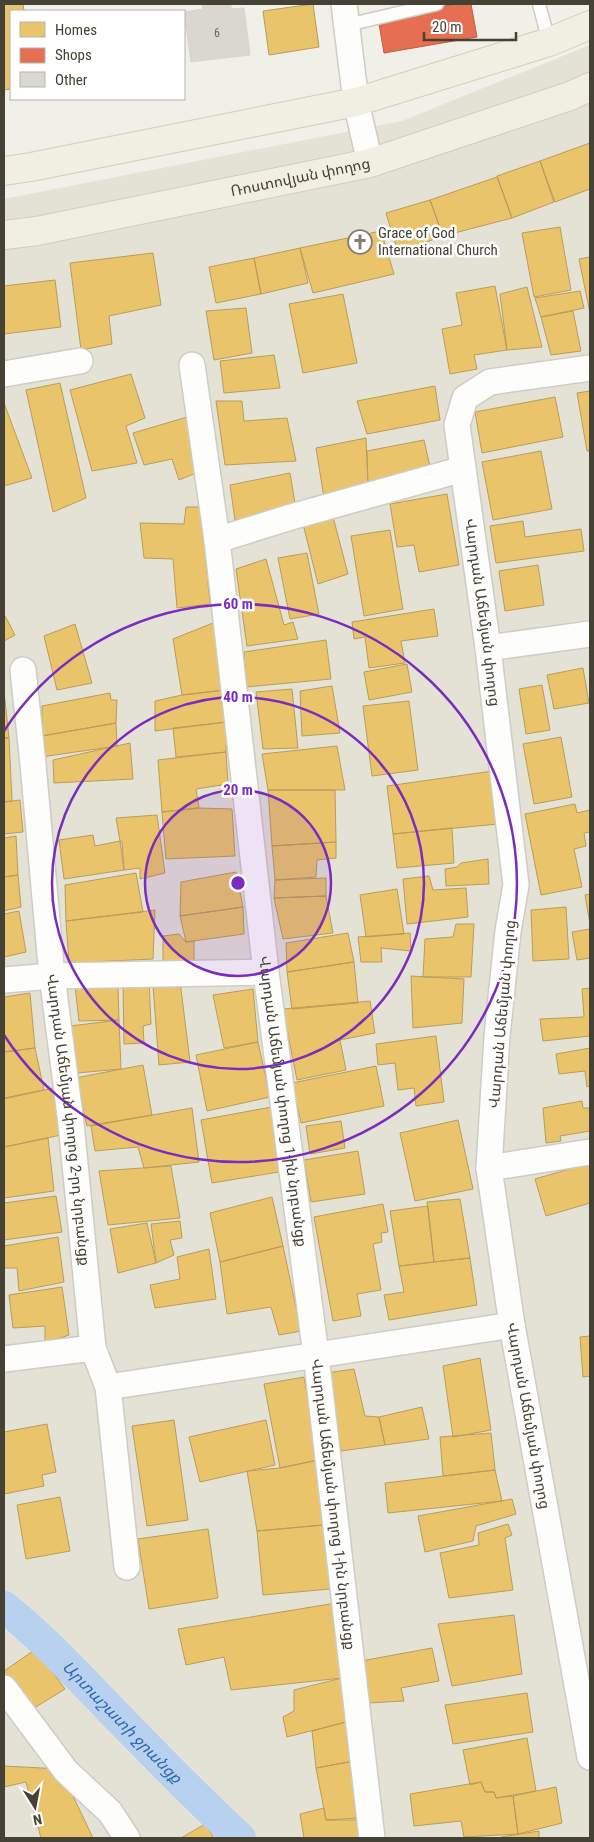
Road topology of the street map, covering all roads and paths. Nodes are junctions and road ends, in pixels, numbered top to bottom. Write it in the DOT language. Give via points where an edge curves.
graph roads {
  1 [pos="437,4"];
  2 [pos="539,4"];
  3 [pos="345,14"];
  4 [pos="590,24"];
  5 [pos="549,42"];
  6 [pos="590,87"];
  7 [pos="356,102"];
  8 [pos="370,163"];
  9 [pos="4,171"];
  10 [pos="4,235"];
  11 [pos="80,361"];
  12 [pos="192,365"];
  13 [pos="590,368"];
  14 [pos="4,374"];
  15 [pos="463,469"];
  16 [pos="217,540"];
  17 [pos="590,634"];
  18 [pos="488,648"];
  19 [pos="23,670"];
  20 [pos="266,972"];
  21 [pos="52,976"];
  22 [pos="4,980"];
  23 [pos="590,1152"];
  24 [pos="489,1168"];
  25 [pos="512,1325"];
  26 [pos="93,1348"];
  27 [pos="316,1355"];
  28 [pos="4,1359"];
  29 [pos="108,1387"];
  30 [pos="126,1567"];
  31 [pos="4,1688"];
  32 [pos="590,1757"];
  33 [pos="127,1838"];
  34 [pos="372,1838"];
  1 -- 3 [label="lane"];
  2 -- 5 [label="lane"];
  3 -- 7 [label="street"];
  4 -- 5 [label="main road"];
  5 -- 7 [label="main road"];
  6 -- 8 [label="main road, Ռոստովյան փողոց"];
  7 -- 8 [label="street"];
  7 -- 9 [label="main road"];
  8 -- 10 [label="main road, Ռոստովյան փողոց"];
  11 -- 14 [label="street"];
  12 -- 16 [label="street, Վարդան Աճեմյան փողոց 1-ին նրբանցք"];
  13 -- 15 [label="street, Վարդան Աճեմյան փողոց" via="490,382 466,398 457,425"];
  15 -- 16 [label="street"];
  15 -- 18 [label="street, Վարդան Աճեմյան փողոց"];
  16 -- 20 [label="street, Վարդան Աճեմյան փողոց 1-ին նրբանցք"];
  17 -- 18 [label="street"];
  18 -- 24 [label="street, Վարդան Աճեմյան փողոց" via="516,885 497,1036"];
  19 -- 21 [label="street, Վարդան Աճեմյան փողոց 2-րդ նրբանցք"];
  20 -- 21 [label="street"];
  20 -- 27 [label="street, Վարդան Աճեմյան փողոց 1-ին նրբանցք"];
  21 -- 22 [label="street"];
  21 -- 26 [label="street, Վարդան Աճեմյան փողոց 2-րդ նրբանցք" via="71,1123"];
  23 -- 24 [label="street"];
  24 -- 25 [label="street, Վարդան Աճեմյան փողոց"];
  25 -- 27 [label="street"];
  25 -- 32 [label="street, Վարդան Աճեմյան փողոց"];
  26 -- 28 [label="street"];
  26 -- 29 [label="street, Վարդան Աճեմյան փողոց 2-րդ նրբանցք"];
  27 -- 29 [label="street"];
  27 -- 34 [label="street, Վարդան Աճեմյան փողոց 1-ին նրբանցք"];
  29 -- 30 [label="street, Վարդան Աճեմյան փողոց 2-րդ նրբանցք"];
  31 -- 33 [label="street" via="66,1771 110,1812"];
}
